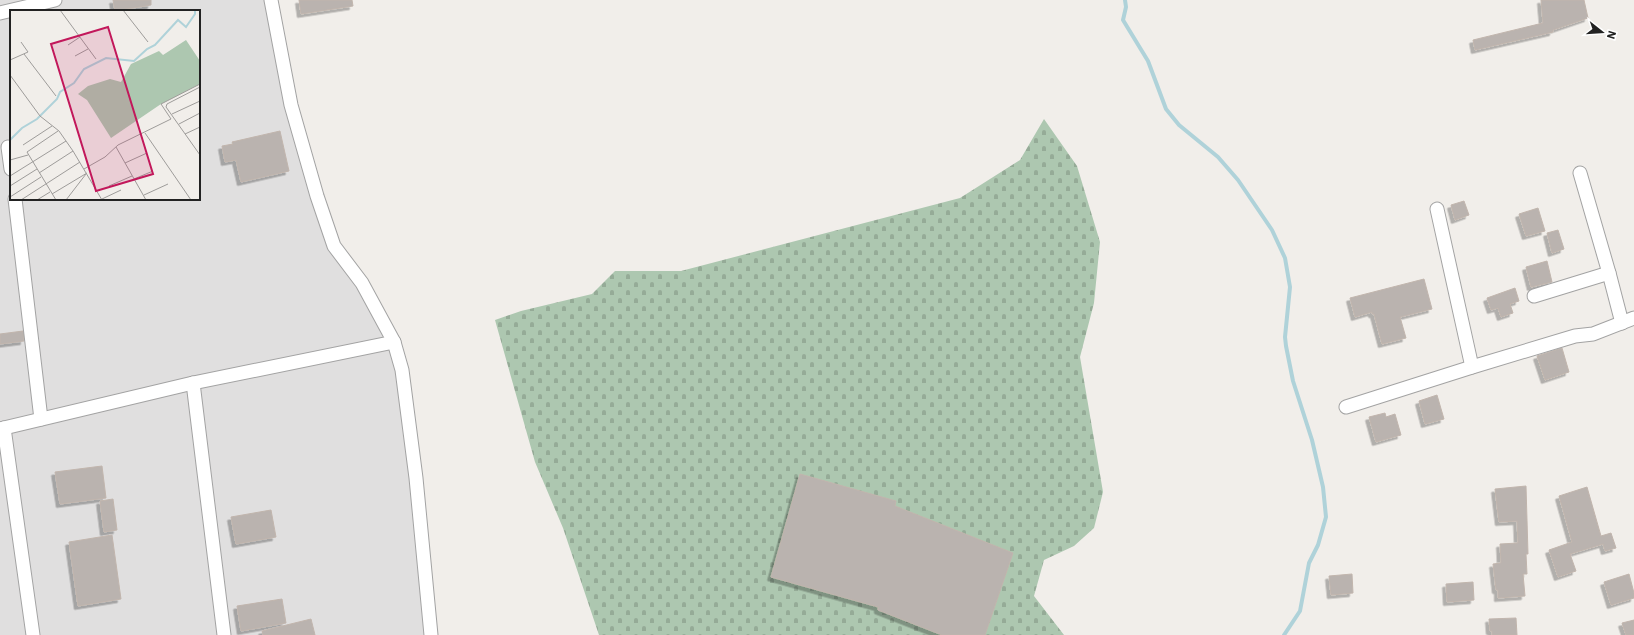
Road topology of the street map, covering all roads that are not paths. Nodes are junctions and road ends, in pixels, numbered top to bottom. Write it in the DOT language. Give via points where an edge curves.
graph roads {
  1 [pos="55,0"];
  2 [pos="271,0"];
  3 [pos="13,10"];
  4 [pos="10,11"];
  5 [pos="0,13"];
  6 [pos="8,147"];
  7 [pos="10,162"];
  8 [pos="1580,173"];
  9 [pos="15,200"];
  10 [pos="1437,209"];
  11 [pos="1610,273"];
  12 [pos="1534,296"];
  13 [pos="1634,318"];
  14 [pos="1622,323"];
  15 [pos="394,342"];
  16 [pos="1472,366"];
  17 [pos="193,383"];
  18 [pos="1346,407"];
  19 [pos="41,419"];
  20 [pos="2,428"];
  21 [pos="33,635"];
  22 [pos="224,635"];
  23 [pos="431,635"];
  1 -- 3 [label="street"];
  2 -- 15 [label="street" via="291,105 334,246 362,283"];
  4 -- 5 [label="street"];
  6 -- 7 [label="street"];
  8 -- 11 [label="street"];
  9 -- 19 [label="street"];
  10 -- 16 [label="street"];
  11 -- 12 [label="street"];
  11 -- 14 [label="street"];
  13 -- 14 [label="street"];
  14 -- 16 [label="street" via="1593,334 1575,336"];
  15 -- 17 [label="street"];
  15 -- 23 [label="street" via="402,370 416,478"];
  16 -- 18 [label="street"];
  17 -- 19 [label="street"];
  17 -- 22 [label="street"];
  19 -- 20 [label="street"];
  20 -- 21 [label="street"];
}
